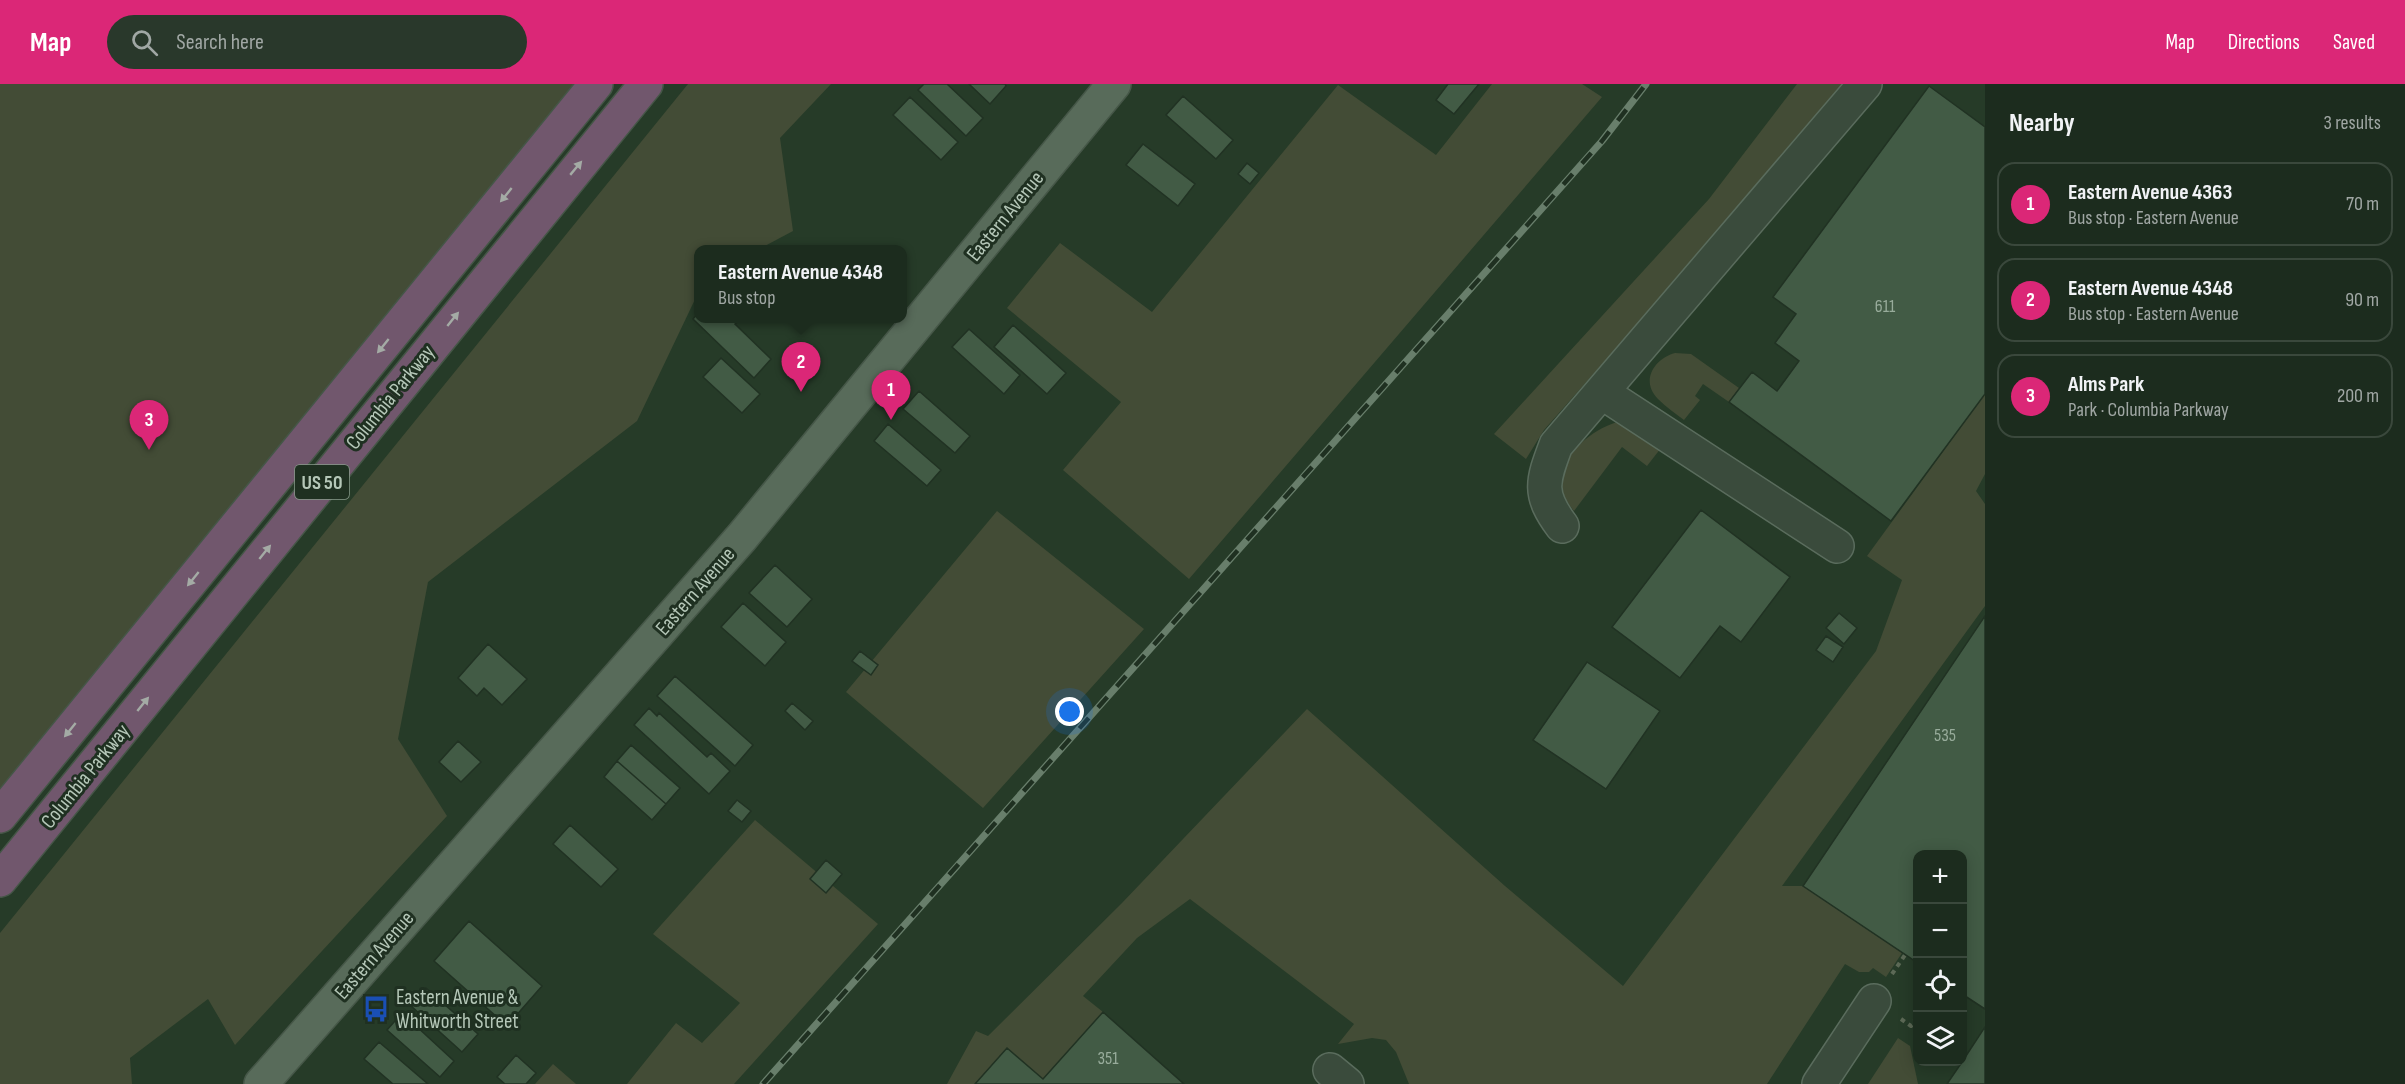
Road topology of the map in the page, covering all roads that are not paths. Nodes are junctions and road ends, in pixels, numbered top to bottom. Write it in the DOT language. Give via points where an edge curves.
graph roads {
  1 [pos="596,84"];
  2 [pos="646,84"];
  3 [pos="1114,84"];
  4 [pos="1865,84"];
  5 [pos="1603,393"];
  6 [pos="1562,526"];
  7 [pos="1837,546"];
  8 [pos="0,816"];
  9 [pos="0,880"];
  10 [pos="1874,1001"];
  11 [pos="261,1084"];
  12 [pos="1819,1084"];
  1 -- 8 [label="highway, Columbia Parkway / US 50, one-way"];
  9 -- 2 [label="highway, Columbia Parkway / US 50, one-way"];
  3 -- 11 [label="main road, Eastern Avenue" via="742,537"];
  4 -- 5 [label="lane"];
  5 -- 6 [label="lane" via="1556,445 1546,473 1546,505"];
  5 -- 7 [label="lane"];
  10 -- 12 [label="lane"];
}
